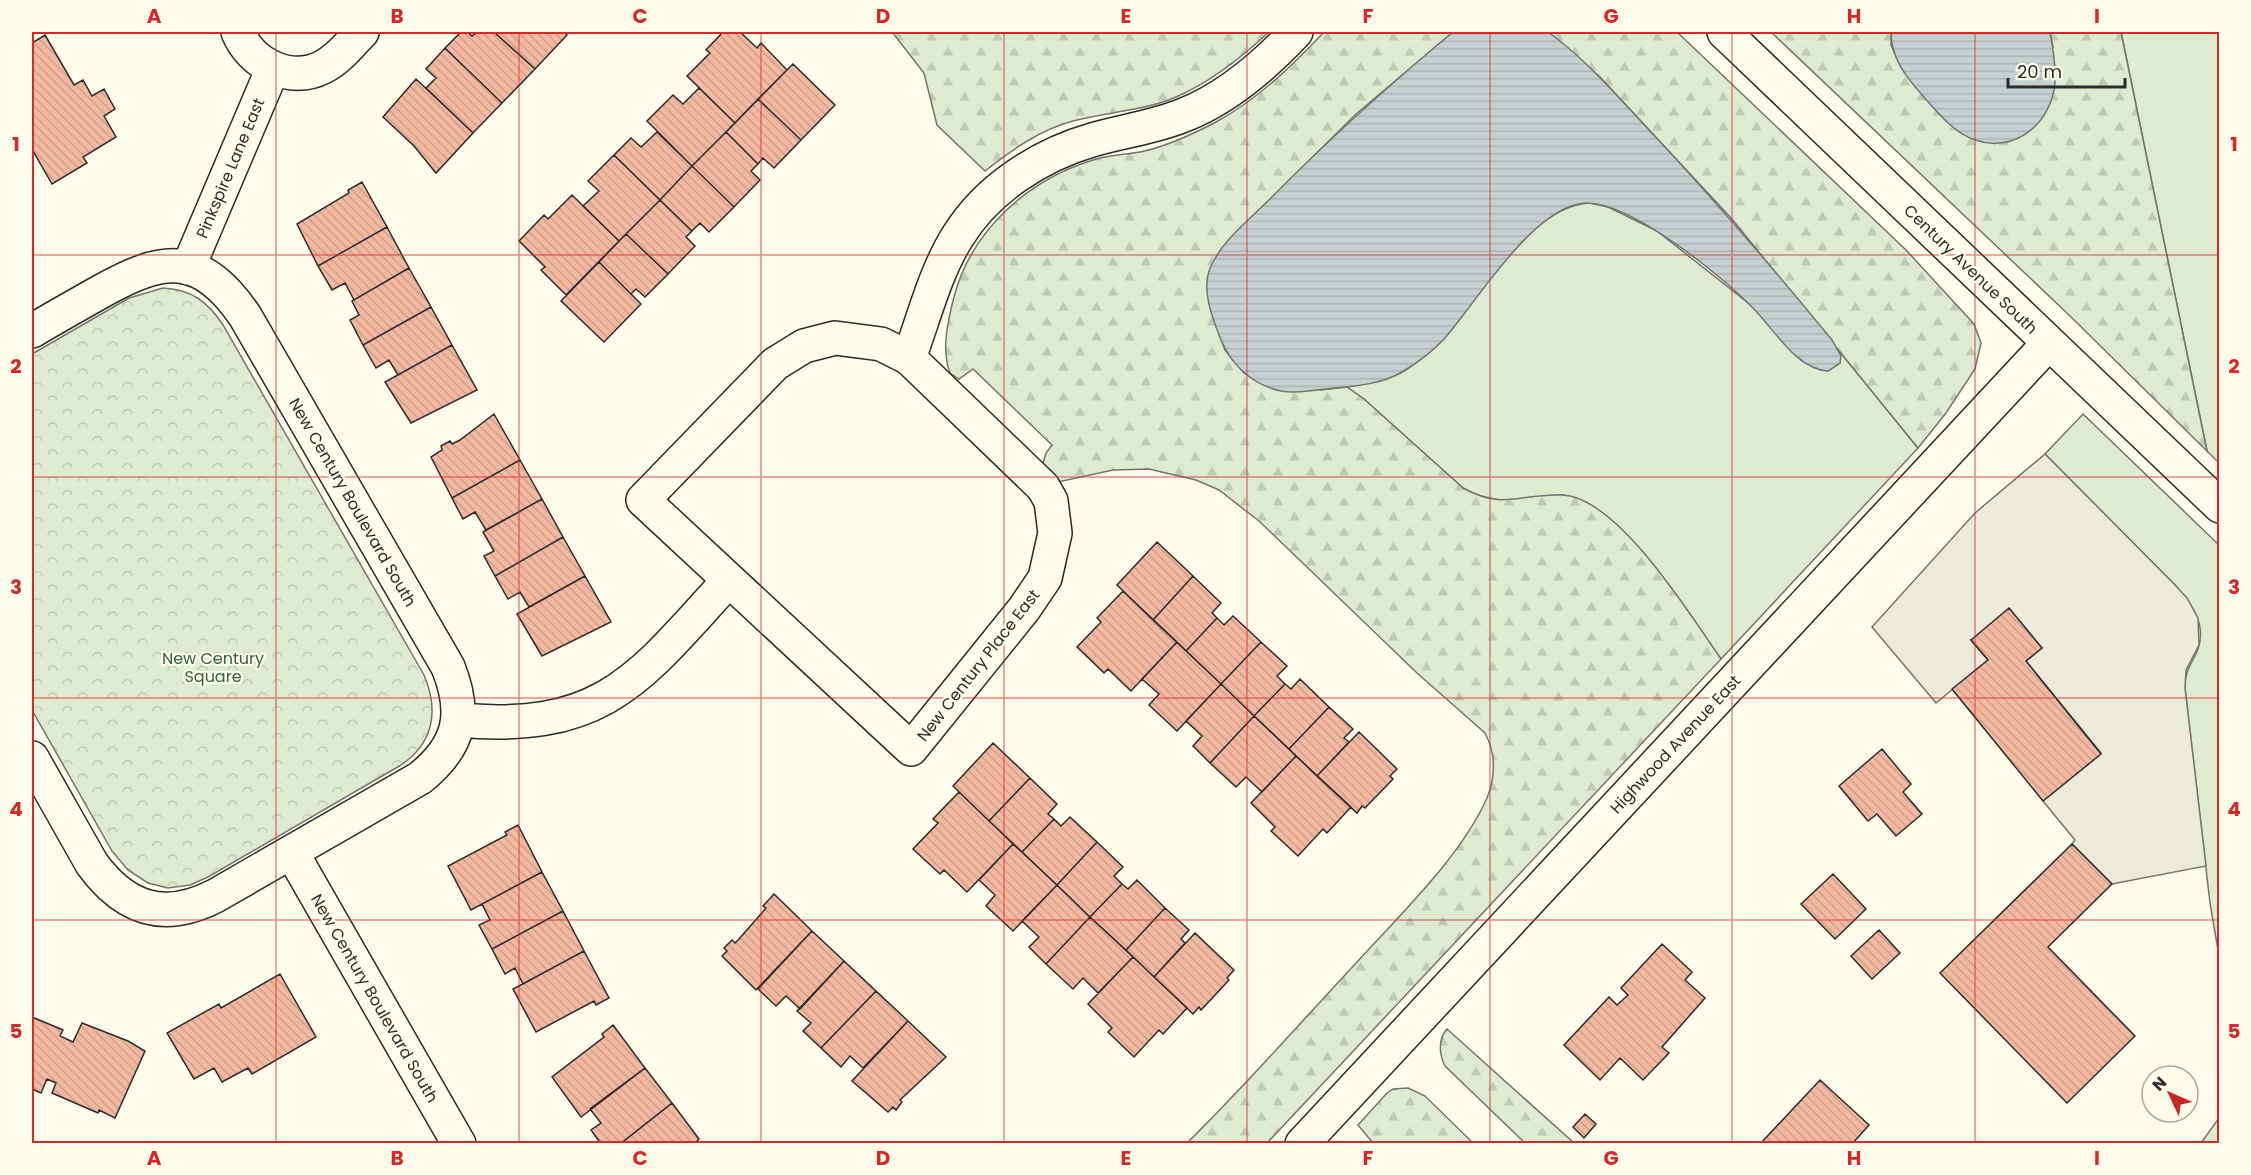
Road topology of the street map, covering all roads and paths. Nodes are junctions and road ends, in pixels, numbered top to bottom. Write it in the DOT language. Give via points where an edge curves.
graph roads {
  1 [pos="238,32"];
  2 [pos="362,32"];
  3 [pos="1296,32"];
  4 [pos="1724,32"];
  5 [pos="273,68"];
  6 [pos="188,268"];
  7 [pos="32,331"];
  8 [pos="2048,344"];
  9 [pos="909,358"];
  10 [pos="2220,506"];
  11 [pos="728,581"];
  12 [pos="459,720"];
  13 [pos="32,758"];
  14 [pos="292,853"];
  15 [pos="459,1143"];
  16 [pos="1302,1143"];
  1 -- 5 [label="street" via="254,57"];
  2 -- 5 [label="street" via="322,68 300,73"];
  3 -- 9 [label="street" via="1246,79 1198,110 1072,147 1030,167 1005,185 981,206 957,236"];
  4 -- 8 [label="street, Century Avenue South"];
  5 -- 6 [label="street, Pinkspire Lane East"];
  6 -- 7 [label="street, New Century Boulevard South" via="165,265 144,269"];
  6 -- 12 [label="street, New Century Boulevard South" via="217,285 245,316 448,667 456,688"];
  8 -- 10 [label="street, Century Avenue South"];
  8 -- 16 [label="street, Highwood Avenue East"];
  9 -- 11 [label="street" via="881,344 847,338 825,339 794,352 759,378 643,501"];
  9 -- 11 [label="street, New Century Place East" via="1043,487 1051,501 1054,520 1052,556 1039,589 949,704 911,748"];
  11 -- 12 [label="street" via="662,653 601,700 575,712 530,722"];
  12 -- 14 [label="street, New Century Boulevard South" via="449,747 427,772"];
  13 -- 14 [label="street, New Century Boulevard South" via="98,872 125,897 147,907 173,910 193,906"];
  14 -- 15 [label="street, New Century Boulevard South"];
}
